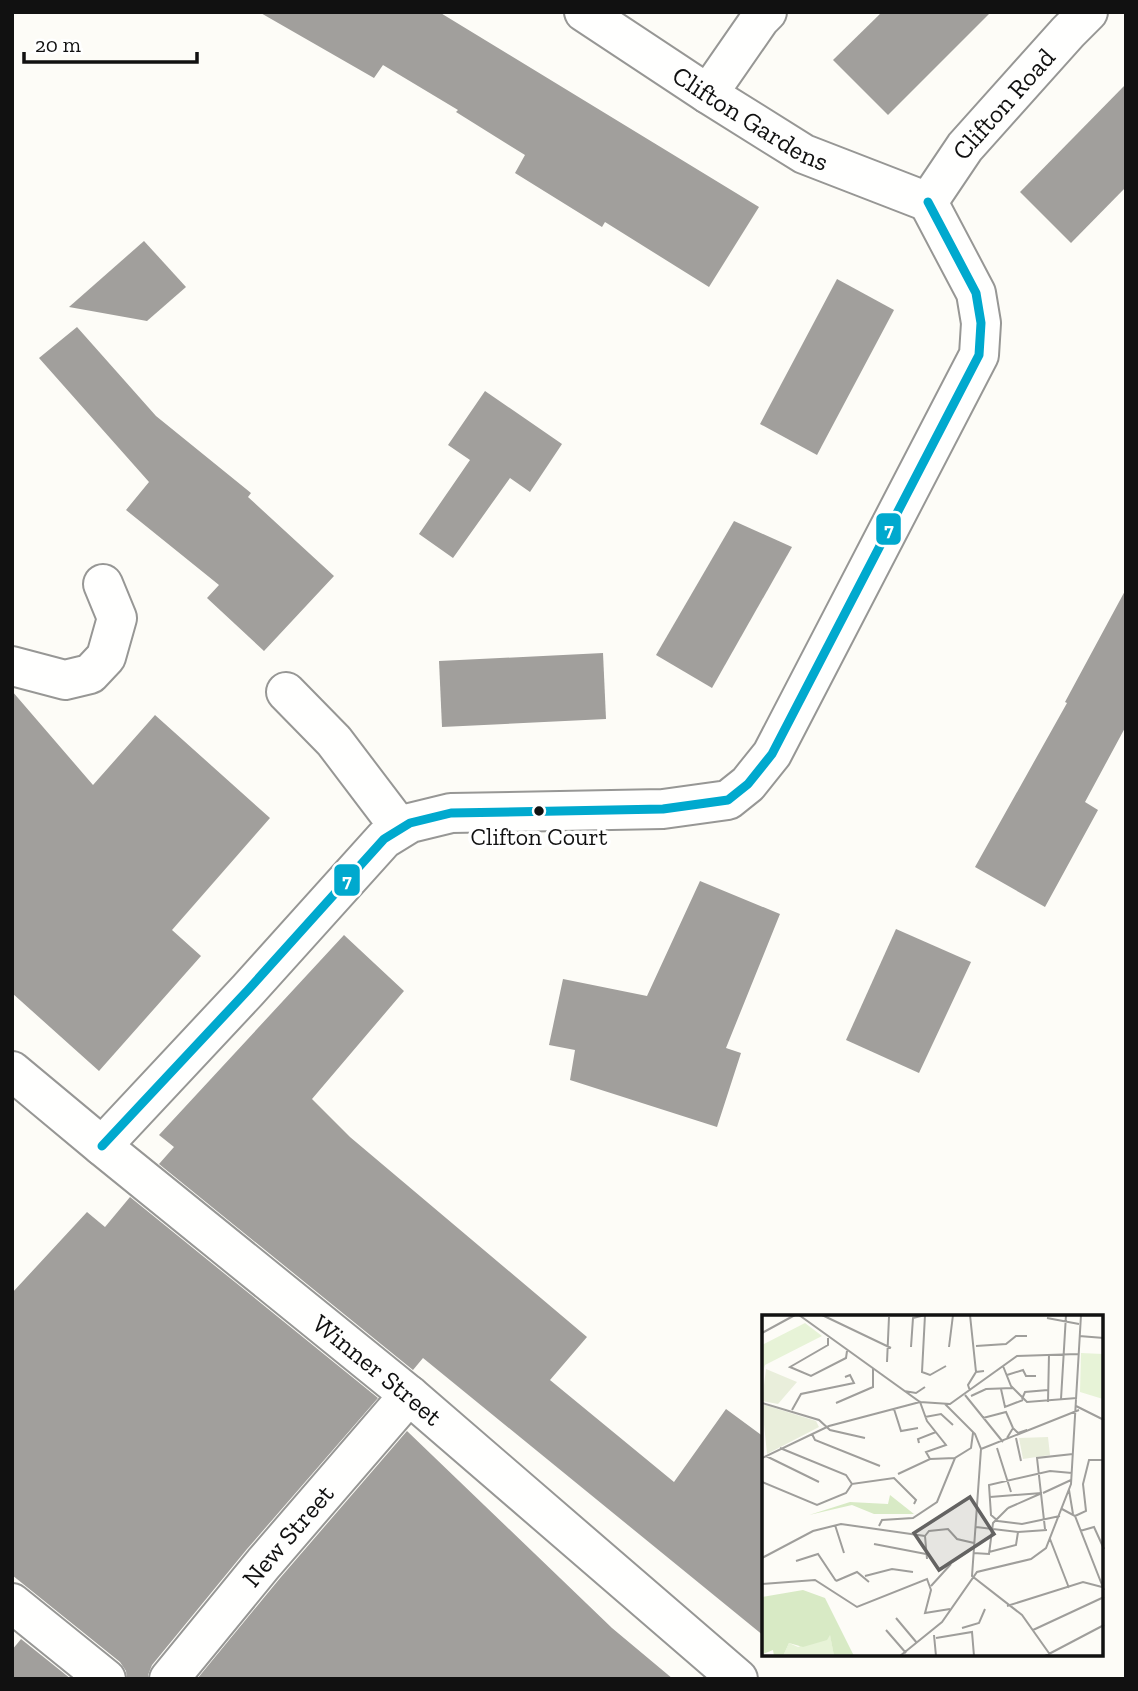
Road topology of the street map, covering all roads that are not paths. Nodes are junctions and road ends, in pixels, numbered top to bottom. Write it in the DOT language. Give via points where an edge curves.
graph roads {
  1 [pos="583,12"];
  2 [pos="767,12"];
  3 [pos="1088,12"];
  4 [pos="708,94"];
  5 [pos="928,202"];
  6 [pos="103,584"];
  7 [pos="12,666"];
  8 [pos="286,692"];
  9 [pos="400,828"];
  10 [pos="12,1070"];
  11 [pos="102,1146"];
  12 [pos="409,1395"];
  13 [pos="12,1603"];
  14 [pos="106,1679"];
  15 [pos="169,1679"];
  16 [pos="738,1679"];
  1 -- 4 [label="street, Clifton Gardens"];
  2 -- 4 [label="street"];
  3 -- 5 [label="street, Clifton Road" via="965,147"];
  4 -- 5 [label="street, Clifton Gardens" via="804,154"];
  5 -- 9 [label="street" via="976,293 981,323 979,355 772,754 748,784 728,800 676,807 450,813"];
  6 -- 7 [label="street" via="117,618 106,657 90,674 65,680"];
  8 -- 9 [label="street" via="334,740"];
  9 -- 11 [label="street" via="384,839"];
  10 -- 11 [label="street, Winner Street"];
  11 -- 12 [label="street, Winner Street"];
  12 -- 15 [label="street, New Street"];
  12 -- 16 [label="street, Winner Street"];
  13 -- 14 [label="street"];
}
